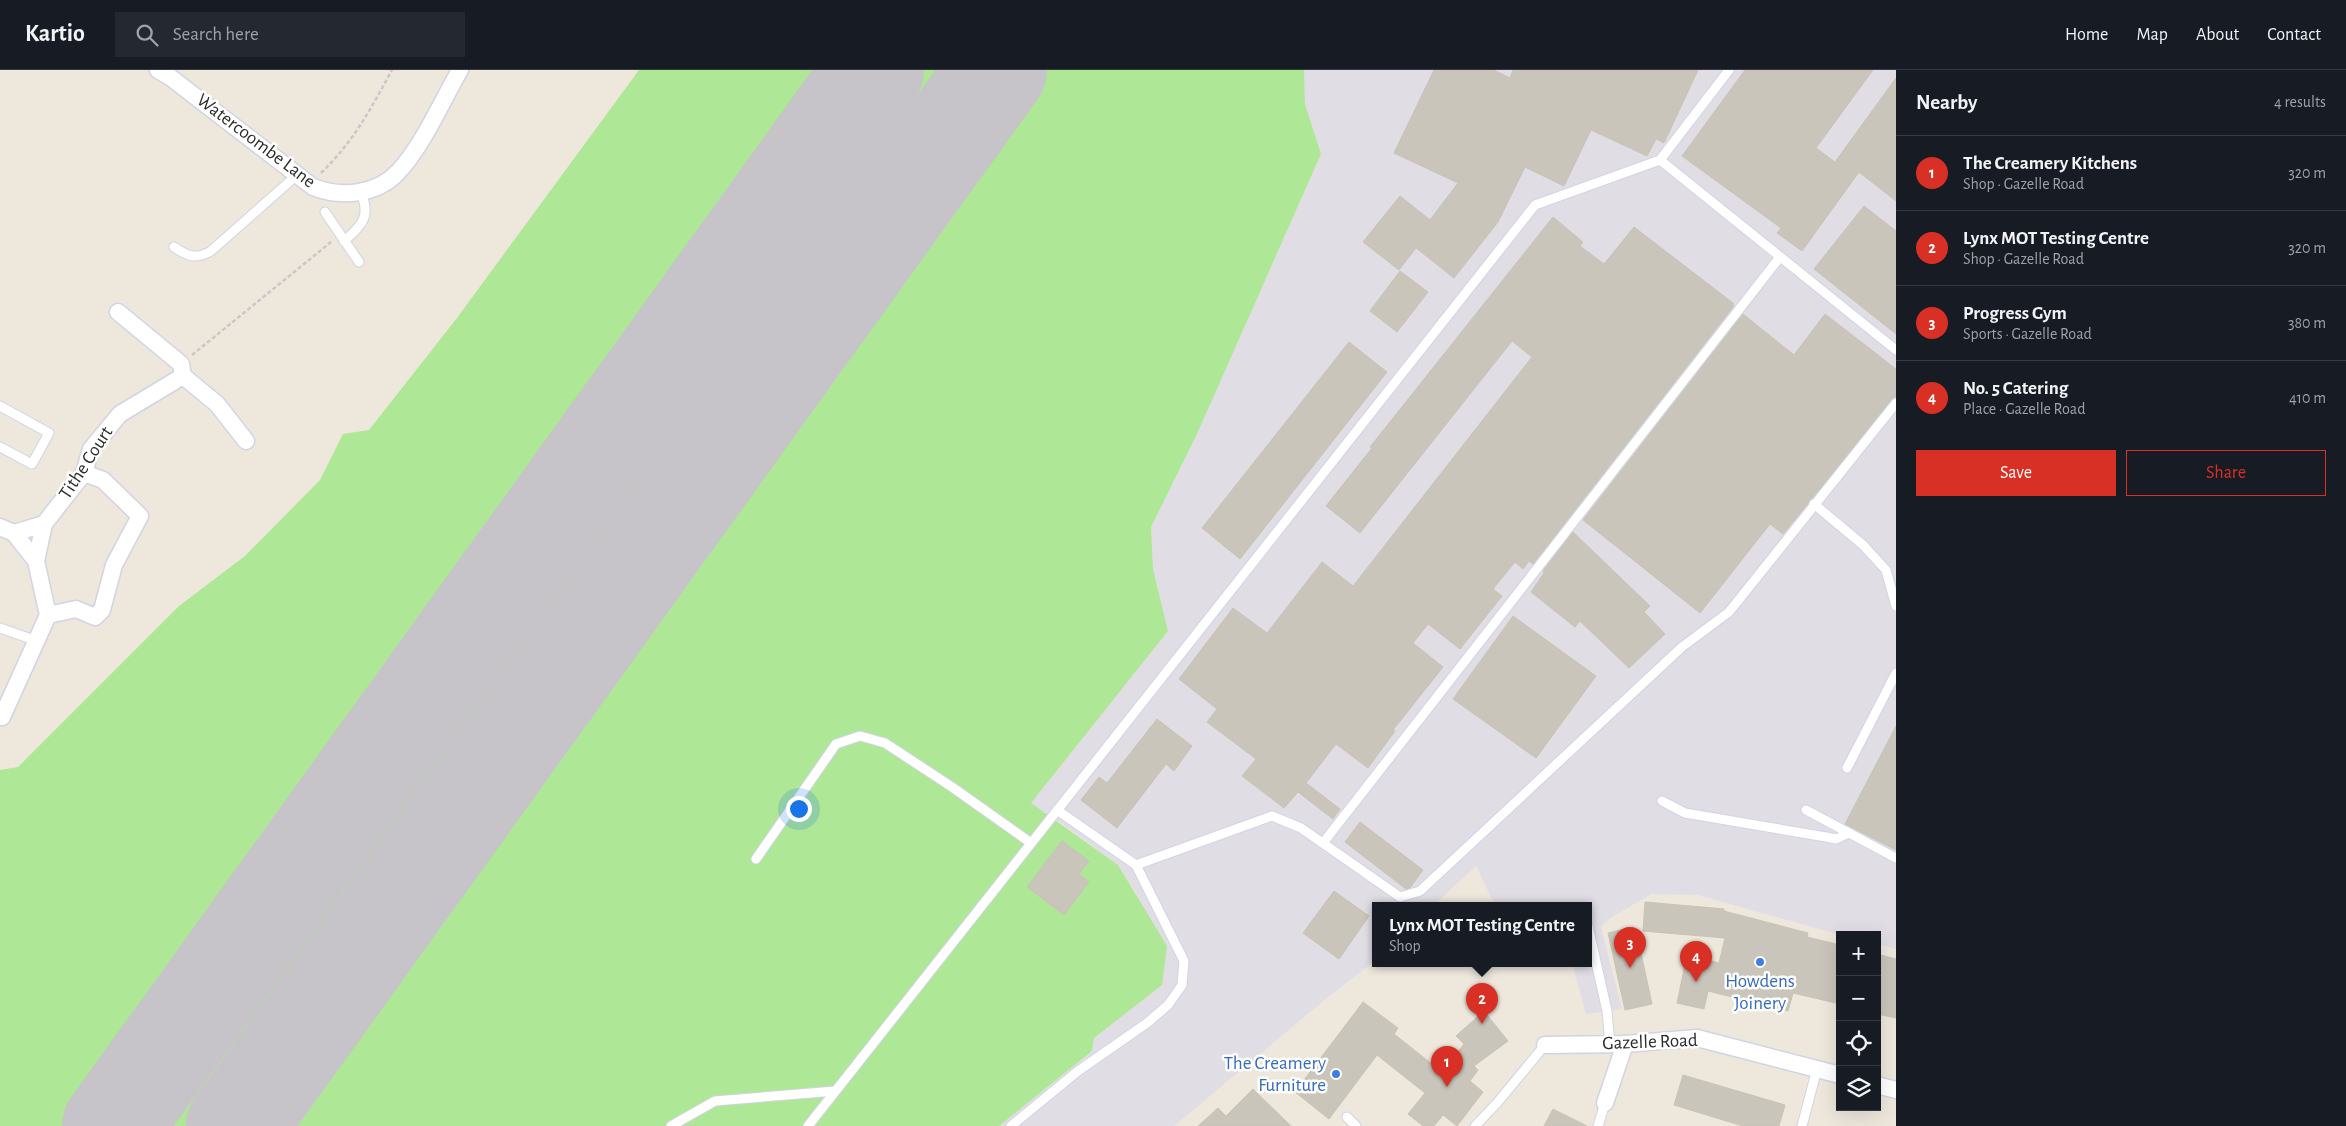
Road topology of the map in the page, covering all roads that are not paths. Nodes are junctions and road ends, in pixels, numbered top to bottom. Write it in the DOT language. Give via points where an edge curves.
graph roads {
  1 [pos="460,70"];
  2 [pos="1729,70"];
  3 [pos="167,72"];
  4 [pos="1660,160"];
  5 [pos="303,179"];
  6 [pos="360,192"];
  7 [pos="325,212"];
  8 [pos="342,238"];
  9 [pos="174,247"];
  10 [pos="1780,257"];
  11 [pos="359,262"];
  12 [pos="118,312"];
  13 [pos="1896,350"];
  14 [pos="182,370"];
  15 [pos="1896,403"];
  16 [pos="0,406"];
  17 [pos="246,441"];
  18 [pos="0,447"];
  19 [pos="84,473"];
  20 [pos="1814,504"];
  21 [pos="44,524"];
  22 [pos="7,530"];
  23 [pos="36,561"];
  24 [pos="1896,606"];
  25 [pos="48,615"];
  26 [pos="0,628"];
  27 [pos="36,641"];
  28 [pos="1896,672"];
  29 [pos="0,717"];
  30 [pos="1847,768"];
  31 [pos="1662,801"];
  32 [pos="1057,810"];
  33 [pos="1806,810"];
  34 [pos="1849,833"];
  35 [pos="1031,843"];
  36 [pos="1322,843"];
  37 [pos="1896,858"];
  38 [pos="756,859"];
  39 [pos="1136,866"];
  40 [pos="1592,944"];
  41 [pos="1617,1044"];
  42 [pos="1545,1045"];
  43 [pos="1817,1069"];
  44 [pos="1836,1074"];
  45 [pos="1881,1086"];
  46 [pos="1896,1090"];
  47 [pos="836,1091"];
  48 [pos="1605,1103"];
  49 [pos="1347,1117"];
  50 [pos="671,1126"];
  51 [pos="808,1126"];
  52 [pos="1011,1126"];
  53 [pos="1356,1126"];
  54 [pos="1475,1126"];
  55 [pos="1598,1126"];
  56 [pos="1802,1126"];
  1 -- 6 [label="street" via="420,141 398,172 381,184"];
  2 -- 4 [label="lane"];
  3 -- 5 [label="street, Watercoombe Lane"];
  4 -- 10 [label="lane"];
  4 -- 32 [label="lane" via="1534,205"];
  5 -- 6 [label="street, Watercoombe Lane" via="326,192"];
  5 -- 9 [label="lane" via="202,256 185,255"];
  6 -- 8 [label="lane" via="366,202 366,215 359,229"];
  7 -- 8 [label="lane"];
  8 -- 11 [label="lane"];
  10 -- 13 [label="lane"];
  10 -- 36 [label="lane"];
  12 -- 14 [label="street"];
  14 -- 17 [label="street" via="217,404"];
  14 -- 19 [label="street, Tithe Court" via="120,414 92,449"];
  15 -- 20 [label="lane"];
  16 -- 18 [label="lane" via="48,433 32,464"];
  19 -- 21 [label="street, Tithe Court"];
  19 -- 25 [label="street" via="103,480 140,516 114,565 102,610 95,616 76,609"];
  20 -- 24 [label="lane" via="1863,545 1886,570"];
  20 -- 36 [label="lane" via="1729,612 1682,647 1420,891 1400,897"];
  21 -- 22 [label="street"];
  21 -- 23 [label="street, Tithe Court"];
  22 -- 23 [label="street"];
  23 -- 25 [label="street"];
  25 -- 27 [label="street"];
  26 -- 27 [label="lane"];
  27 -- 29 [label="street"];
  28 -- 30 [label="lane"];
  31 -- 34 [label="lane" via="1685,813 1836,839"];
  32 -- 35 [label="lane"];
  32 -- 39 [label="lane"];
  33 -- 34 [label="lane"];
  34 -- 37 [label="lane"];
  35 -- 38 [label="lane" via="885,743 860,736 836,744"];
  35 -- 47 [label="lane"];
  36 -- 39 [label="lane" via="1301,828 1272,816"];
  39 -- 52 [label="lane" via="1184,961 1182,985 1168,1005 1147,1023 1078,1071"];
  40 -- 41 [label="lane"];
  41 -- 42 [label="street, Gazelle Road"];
  41 -- 43 [label="street, Gazelle Road" via="1696,1038"];
  41 -- 48 [label="street"];
  42 -- 54 [label="lane"];
  43 -- 44 [label="street, Gazelle Road"];
  43 -- 56 [label="lane"];
  45 -- 46 [label="street"];
  47 -- 50 [label="lane" via="715,1102"];
  47 -- 51 [label="lane"];
  48 -- 55 [label="lane"];
  49 -- 53 [label="lane"];
}
